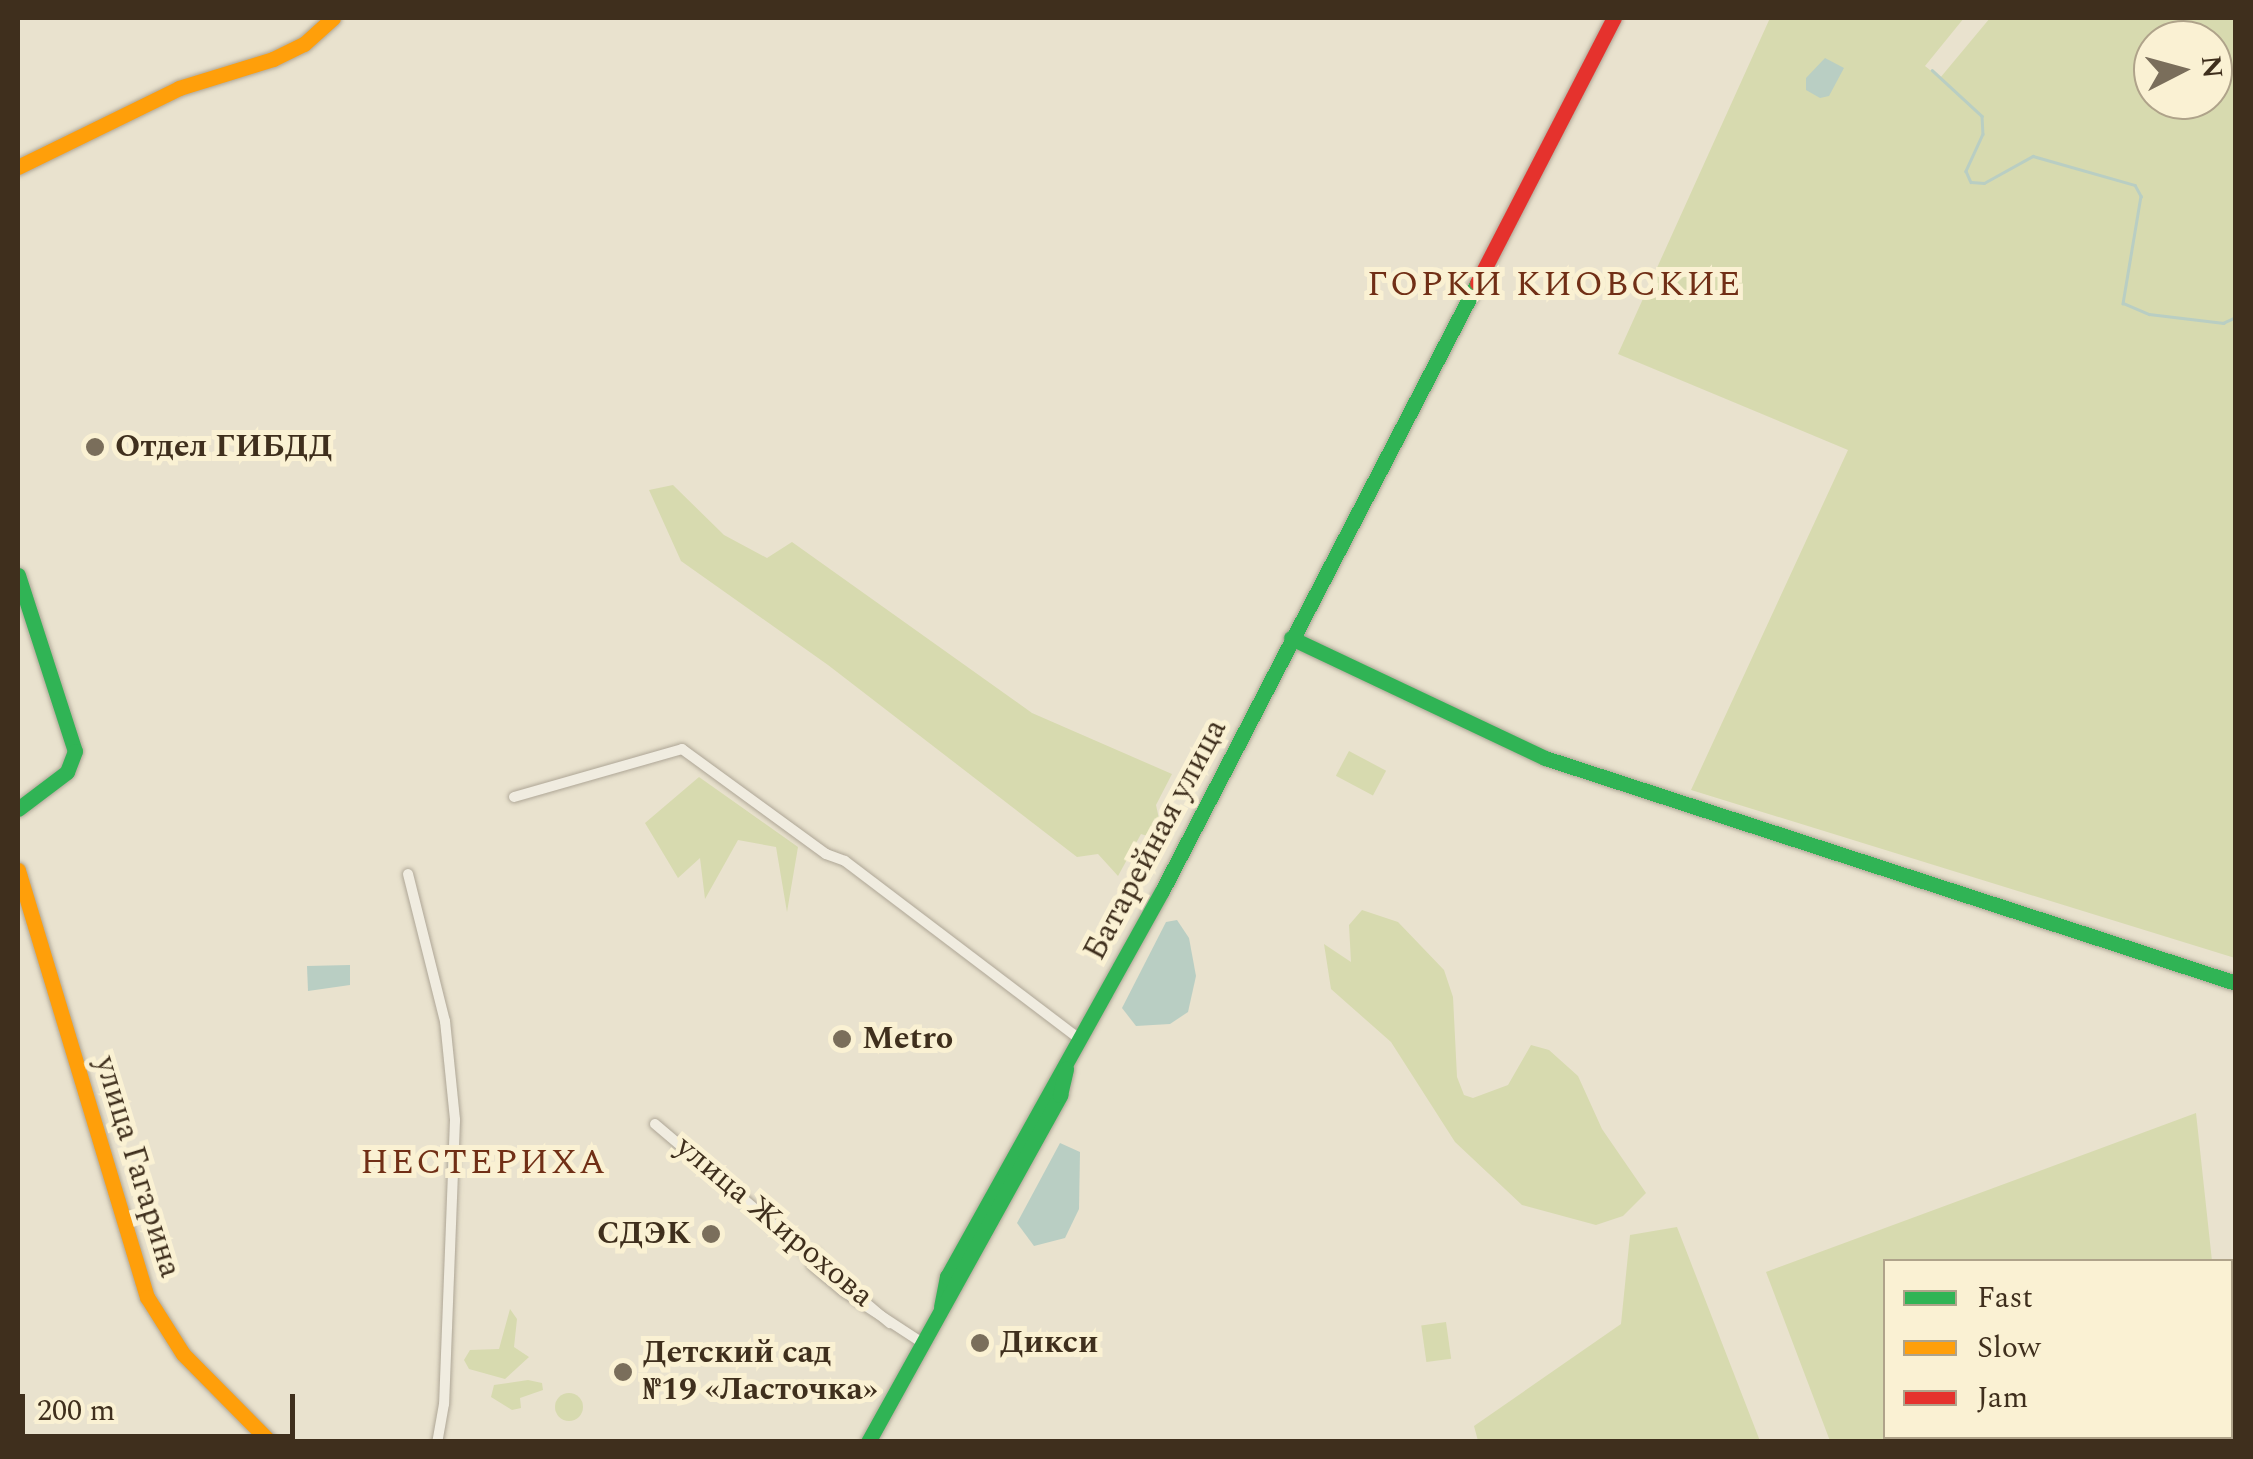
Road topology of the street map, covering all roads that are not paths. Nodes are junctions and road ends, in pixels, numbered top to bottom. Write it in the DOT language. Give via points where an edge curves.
graph roads {
  1 [pos="333,18"];
  2 [pos="1614,18"];
  3 [pos="18,167"];
  4 [pos="18,575"];
  5 [pos="1291,638"];
  6 [pos="514,797"];
  7 [pos="18,809"];
  8 [pos="18,870"];
  9 [pos="408,874"];
  10 [pos="2236,983"];
  11 [pos="1081,1040"];
  12 [pos="655,1124"];
  13 [pos="921,1342"];
  14 [pos="270,1442"];
  15 [pos="437,1442"];
  16 [pos="868,1442"];
  1 -- 3 [label="street" via="272,60 179,88 75,133"];
  2 -- 5 [label="street, Батарейная улица"];
  4 -- 7 [label="street" via="76,750 67,772"];
  5 -- 10 [label="street" via="1545,758"];
  5 -- 11 [label="street, Батарейная улица"];
  6 -- 11 [label="street" via="682,749 845,861"];
  8 -- 14 [label="street, улица Гагарина" via="147,1297 183,1354"];
  9 -- 15 [label="street" via="445,1020 454,1104 444,1404"];
  11 -- 13 [label="street, Батарейная улица" via="1060,1094"];
  12 -- 13 [label="street, улица Жирохова"];
  13 -- 16 [label="street, Батарейная улица"];
}
